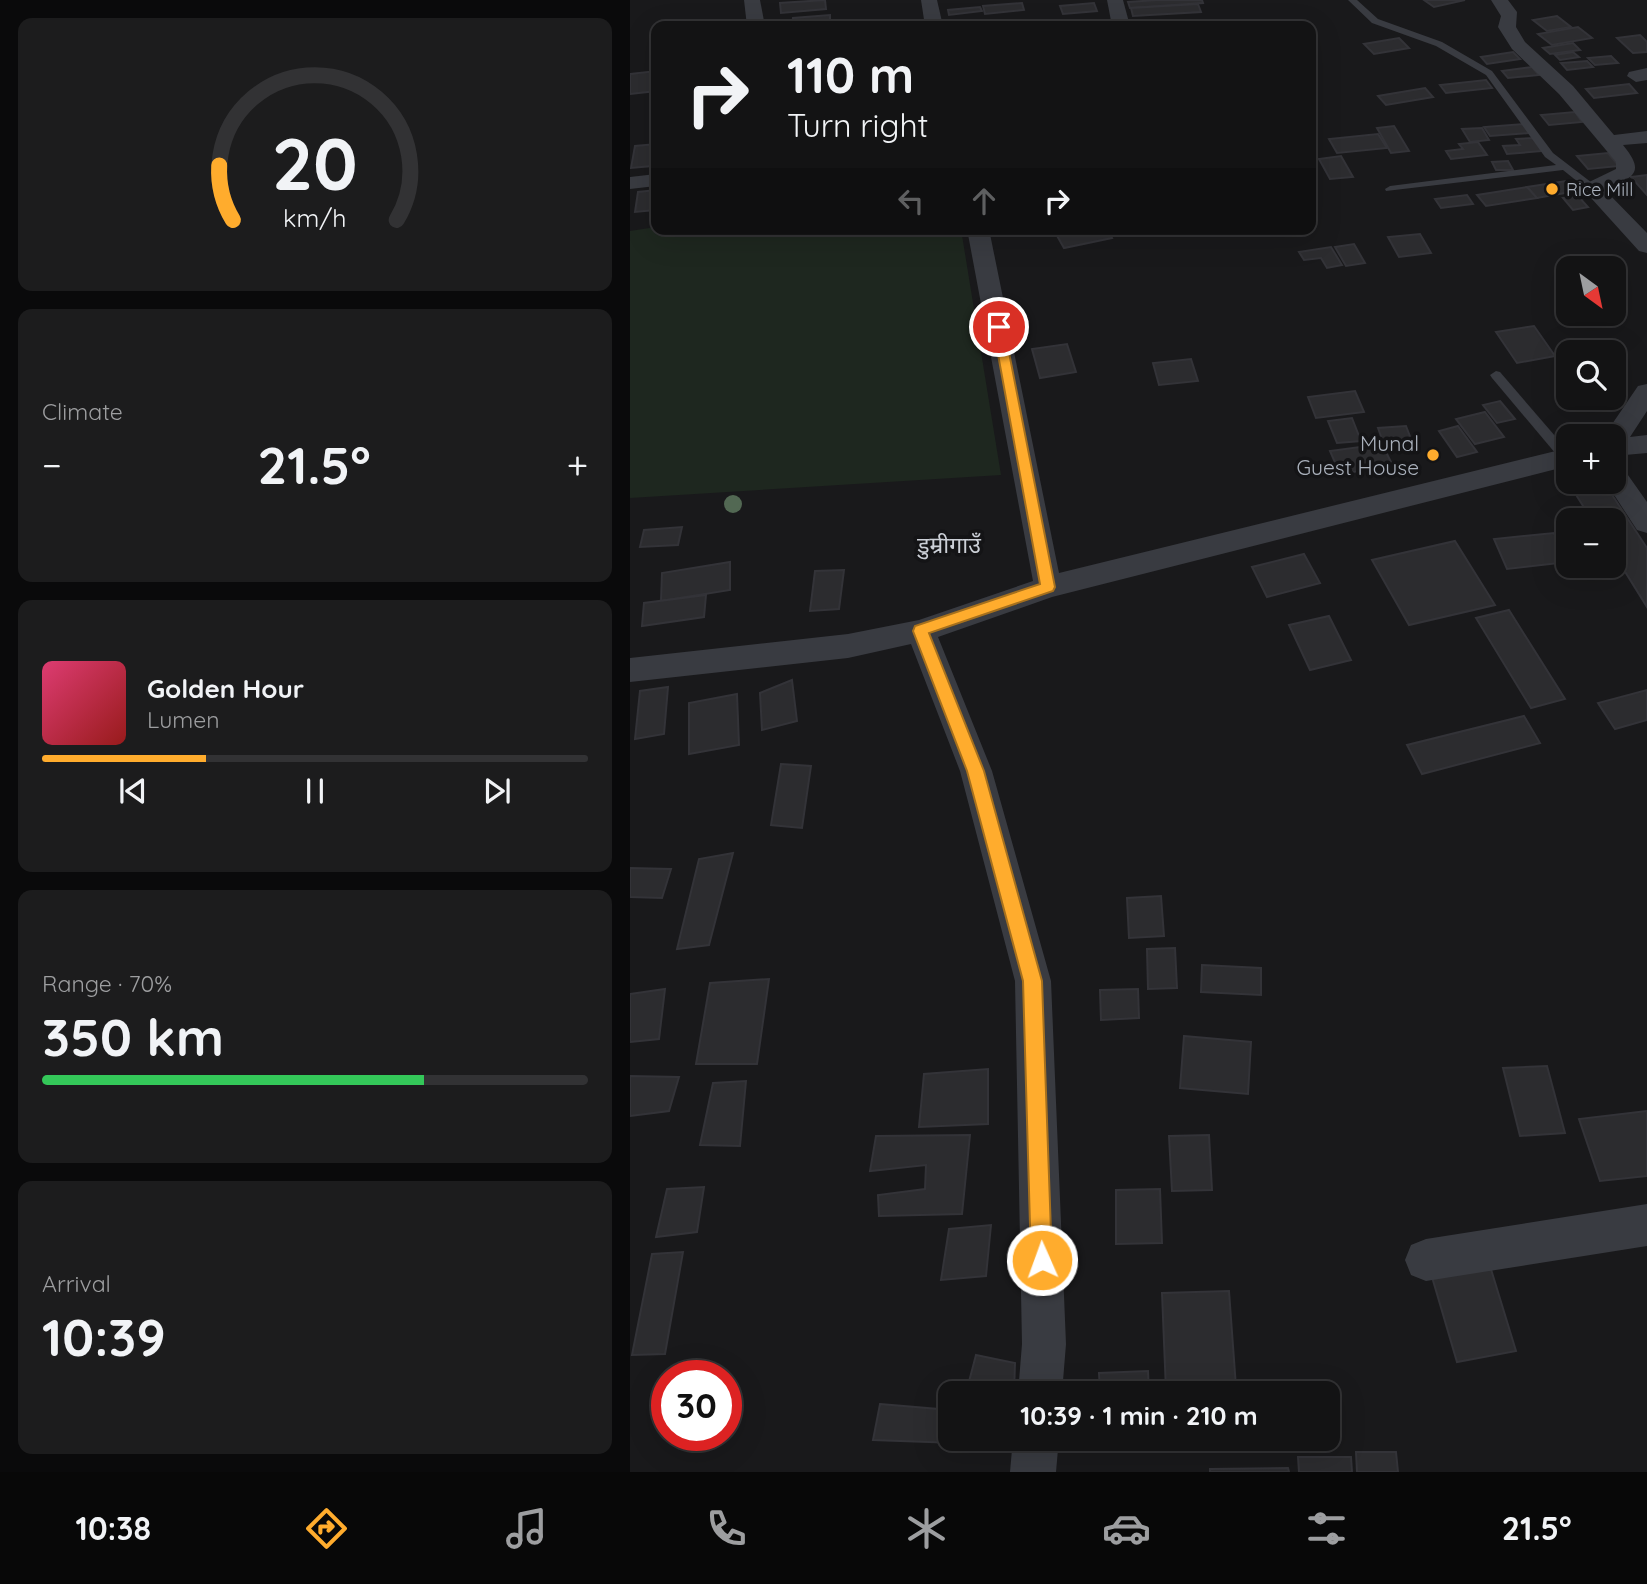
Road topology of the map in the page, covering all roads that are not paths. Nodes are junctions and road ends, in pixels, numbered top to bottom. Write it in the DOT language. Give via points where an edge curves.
graph roads {
  1 [pos="752,0"];
  2 [pos="929,0"];
  3 [pos="1115,0"];
  4 [pos="1352,0"];
  5 [pos="1499,0"];
  6 [pos="755,21"];
  7 [pos="933,21"];
  8 [pos="1120,21"];
  9 [pos="1647,137"];
  10 [pos="1609,141"];
  11 [pos="1565,167"];
  12 [pos="651,181"];
  13 [pos="630,183"];
  14 [pos="1592,188"];
  15 [pos="1391,190"];
  16 [pos="1639,229"];
  17 [pos="979,235"];
  18 [pos="1647,246"];
  19 [pos="1496,375"];
  20 [pos="1647,392"];
  21 [pos="1625,424"];
  22 [pos="1556,444"];
  23 [pos="1647,444"];
  24 [pos="1626,446"];
  25 [pos="1556,460"];
  26 [pos="1626,492"];
  27 [pos="1647,523"];
  28 [pos="1048,587"];
  29 [pos="921,631"];
  30 [pos="630,670"];
  31 [pos="1647,1225"];
  32 [pos="1426,1260"];
  33 [pos="1041,1381"];
  34 [pos="1035,1451"];
  35 [pos="1033,1472"];
  1 -- 6 [label="street"];
  2 -- 7 [label="street"];
  3 -- 8 [label="street"];
  4 -- 11 [label="lane" via="1375,21 1439,44 1489,73 1549,155"];
  5 -- 10 [label="street" via="1510,12 1507,27 1518,45 1558,82"];
  9 -- 10 [label="street"];
  10 -- 14 [label="street" via="1626,161 1626,172"];
  11 -- 14 [label="lane"];
  11 -- 15 [label="lane"];
  12 -- 13 [label="street"];
  14 -- 16 [label="street"];
  16 -- 18 [label="street"];
  17 -- 28 [label="street"];
  19 -- 22 [label="lane"];
  20 -- 21 [label="street"];
  23 -- 24 [label="street"];
  25 -- 28 [label="street"];
  26 -- 27 [label="street"];
  28 -- 29 [label="street"];
  29 -- 30 [label="street" via="848,646"];
  29 -- 33 [label="street" via="976,771 1033,981 1044,1343"];
  31 -- 32 [label="street"];
  34 -- 35 [label="street"];
}
